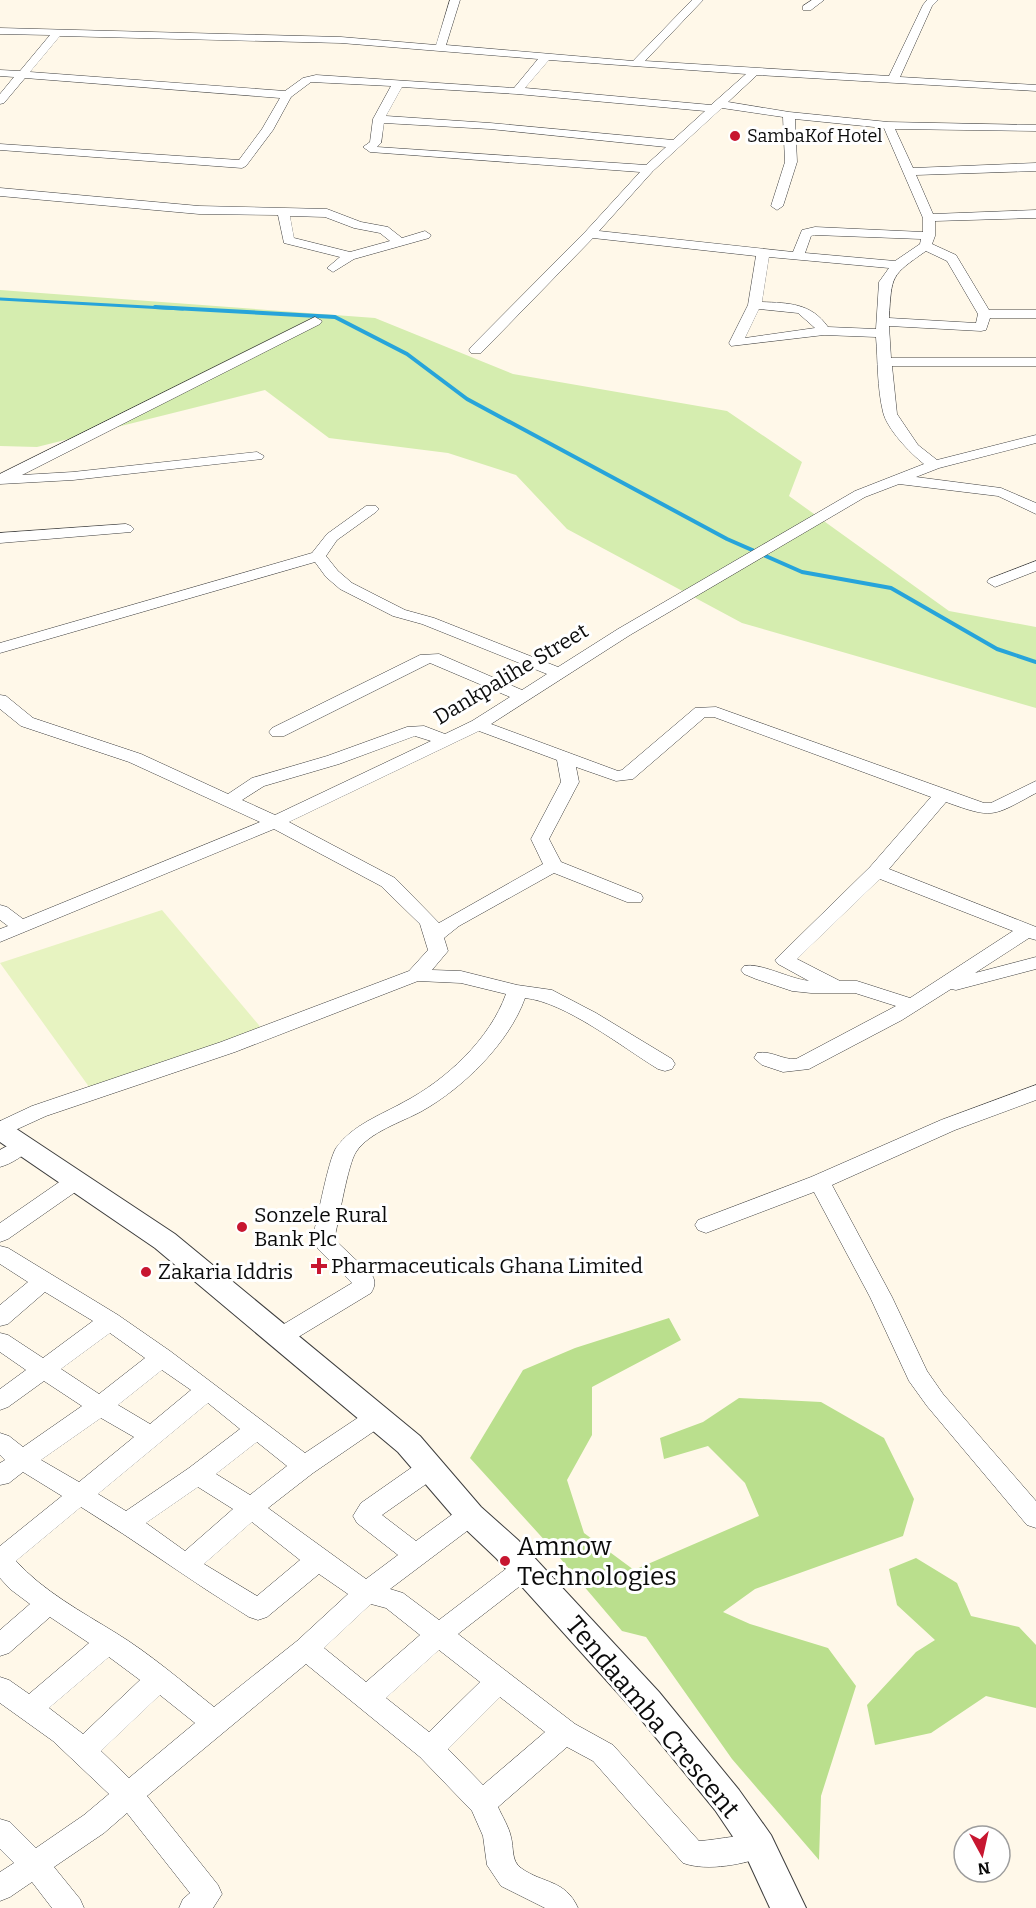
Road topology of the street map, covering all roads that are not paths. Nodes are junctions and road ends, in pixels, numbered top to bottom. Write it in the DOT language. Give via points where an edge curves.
graph roads {
  1 [pos="455,0"];
  2 [pos="698,0"];
  3 [pos="819,0"];
  4 [pos="933,0"];
  5 [pos="807,8"];
  6 [pos="0,31"];
  7 [pos="58,32"];
  8 [pos="440,49"];
  9 [pos="545,58"];
  10 [pos="636,64"];
  11 [pos="755,71"];
  12 [pos="0,73"];
  13 [pos="23,74"];
  14 [pos="894,79"];
  15 [pos="397,85"];
  16 [pos="1036,88"];
  17 [pos="516,91"];
  18 [pos="287,95"];
  19 [pos="0,101"];
  20 [pos="717,106"];
  21 [pos="789,115"];
  22 [pos="379,119"];
  23 [pos="888,125"];
  24 [pos="1036,128"];
  25 [pos="675,144"];
  26 [pos="0,147"];
  27 [pos="603,151"];
  28 [pos="1036,167"];
  29 [pos="649,169"];
  30 [pos="907,172"];
  31 [pos="0,192"];
  32 [pos="777,206"];
  33 [pos="284,212"];
  34 [pos="1036,214"];
  35 [pos="929,218"];
  36 [pos="590,234"];
  37 [pos="425,235"];
  38 [pos="398,241"];
  39 [pos="927,241"];
  40 [pos="763,253"];
  41 [pos="350,256"];
  42 [pos="798,256"];
  43 [pos="898,265"];
  44 [pos="333,268"];
  45 [pos="755,305"];
  46 [pos="985,314"];
  47 [pos="1036,314"];
  48 [pos="315,321"];
  49 [pos="882,328"];
  50 [pos="824,332"];
  51 [pos="476,350"];
  52 [pos="883,362"];
  53 [pos="1036,362"];
  54 [pos="1036,439"];
  55 [pos="257,456"];
  56 [pos="934,465"];
  57 [pos="0,480"];
  58 [pos="900,480"];
  59 [pos="371,508"];
  60 [pos="1036,509"];
  61 [pos="126,529"];
  62 [pos="0,538"];
  63 [pos="318,556"];
  64 [pos="1036,566"];
  65 [pos="994,582"];
  66 [pos="0,648"];
  67 [pos="559,673"];
  68 [pos="522,696"];
  69 [pos="0,700"];
  70 [pos="478,725"];
  71 [pos="278,732"];
  72 [pos="445,741"];
  73 [pos="565,758"];
  74 [pos="333,760"];
  75 [pos="366,779"];
  76 [pos="1036,786"];
  77 [pos="942,795"];
  78 [pos="229,801"];
  79 [pos="275,822"];
  80 [pos="553,866"];
  81 [pos="877,871"];
  82 [pos="634,898"];
  83 [pos="0,911"];
  84 [pos="21,927"];
  85 [pos="1032,932"];
  86 [pos="0,936"];
  87 [pos="434,936"];
  88 [pos="1036,963"];
  89 [pos="751,970"];
  90 [pos="416,975"];
  91 [pos="836,987"];
  92 [pos="936,990"];
  93 [pos="517,991"];
  94 [pos="912,1005"];
  95 [pos="764,1058"];
  96 [pos="665,1064"];
  97 [pos="1036,1092"];
  98 [pos="5,1141"];
  99 [pos="76,1181"];
  100 [pos="819,1182"];
  101 [pos="706,1225"];
  102 [pos="0,1234"];
  103 [pos="0,1254"];
  104 [pos="44,1281"];
  105 [pos="0,1318"];
  106 [pos="110,1321"];
  107 [pos="282,1336"];
  108 [pos="0,1341"];
  109 [pos="162,1357"];
  110 [pos="44,1370"];
  111 [pos="208,1390"];
  112 [pos="0,1401"];
  113 [pos="100,1406"];
  114 [pos="377,1417"];
  115 [pos="257,1428"];
  116 [pos="152,1436"];
  117 [pos="0,1442"];
  118 [pos="21,1459"];
  119 [pos="304,1466"];
  120 [pos="430,1468"];
  121 [pos="198,1475"];
  122 [pos="0,1476"];
  123 [pos="79,1494"];
  124 [pos="251,1508"];
  125 [pos="470,1515"];
  126 [pos="1036,1518"];
  127 [pos="126,1523"];
  128 [pos="417,1556"];
  129 [pos="0,1560"];
  130 [pos="318,1560"];
  131 [pos="186,1565"];
  132 [pos="524,1569"];
  133 [pos="366,1593"];
  134 [pos="49,1603"];
  135 [pos="438,1635"];
  136 [pos="109,1641"];
  137 [pos="0,1645"];
  138 [pos="306,1649"];
  139 [pos="160,1678"];
  140 [pos="499,1680"];
  141 [pos="0,1688"];
  142 [pos="368,1697"];
  143 [pos="30,1709"];
  144 [pos="214,1723"];
  145 [pos="565,1732"];
  146 [pos="430,1749"];
  147 [pos="82,1752"];
  148 [pos="129,1795"];
  149 [pos="482,1803"];
  150 [pos="0,1831"];
  151 [pos="759,1846"];
  152 [pos="34,1864"];
  153 [pos="0,1888"];
  154 [pos="70,1908"];
  155 [pos="193,1908"];
  156 [pos="564,1908"];
  157 [pos="789,1908"];
  1 -- 8 [label="street"];
  2 -- 10 [label="street"];
  3 -- 5 [label="street"];
  4 -- 14 [label="street"];
  6 -- 7 [label="street"];
  7 -- 8 [label="street" via="288,37"];
  7 -- 13 [label="street"];
  8 -- 9 [label="street"];
  9 -- 10 [label="street"];
  9 -- 17 [label="street"];
  10 -- 11 [label="street"];
  11 -- 14 [label="street"];
  11 -- 20 [label="street"];
  12 -- 13 [label="street"];
  13 -- 18 [label="street"];
  13 -- 19 [label="street"];
  14 -- 16 [label="street"];
  15 -- 17 [label="street"];
  15 -- 18 [label="street" via="316,78"];
  15 -- 22 [label="street"];
  17 -- 20 [label="street"];
  18 -- 26 [label="street" via="242,164"];
  20 -- 21 [label="street"];
  20 -- 25 [label="street"];
  21 -- 23 [label="street"];
  21 -- 32 [label="street" via="791,162"];
  22 -- 27 [label="street" via="490,126"];
  22 -- 27 [label="street" via="375,142 369,147 374,150"];
  23 -- 24 [label="street"];
  23 -- 30 [label="street"];
  25 -- 27 [label="street"];
  25 -- 29 [label="street"];
  27 -- 29 [label="street"];
  28 -- 30 [label="street"];
  29 -- 36 [label="street"];
  30 -- 35 [label="street"];
  31 -- 33 [label="street" via="199,210"];
  33 -- 38 [label="street" via="327,213 384,230"];
  33 -- 41 [label="street" via="288,240"];
  34 -- 35 [label="street"];
  35 -- 39 [label="street"];
  36 -- 40 [label="street"];
  36 -- 51 [label="street"];
  37 -- 38 [label="street"];
  38 -- 41 [label="street"];
  39 -- 42 [label="street" via="814,231 806,233"];
  39 -- 43 [label="street"];
  39 -- 46 [label="street" via="952,258"];
  40 -- 42 [label="street"];
  40 -- 45 [label="street"];
  41 -- 44 [label="street"];
  42 -- 43 [label="street"];
  43 -- 49 [label="street" via="885,282"];
  45 -- 50 [label="street" via="808,311"];
  45 -- 50 [label="street" via="736,343"];
  46 -- 47 [label="street"];
  46 -- 49 [label="street" via="981,327"];
  48 -- 57 [label="street"];
  49 -- 50 [label="street"];
  49 -- 52 [label="street"];
  52 -- 53 [label="street"];
  52 -- 56 [label="street" via="890,414 913,448"];
  54 -- 56 [label="street, Dankpalihe Street"];
  55 -- 57 [label="street"];
  56 -- 58 [label="street, Dankpalihe Street"];
  58 -- 60 [label="street" via="1001,492"];
  58 -- 67 [label="street, Dankpalihe Street" via="860,494"];
  59 -- 63 [label="street" via="332,537"];
  61 -- 62 [label="street"];
  63 -- 66 [label="street"];
  63 -- 67 [label="street" via="346,586 399,613"];
  64 -- 65 [label="street"];
  67 -- 68 [label="street, Dankpalihe Street"];
  68 -- 70 [label="street, Dankpalihe Street"];
  68 -- 71 [label="street" via="434,658 426,659"];
  69 -- 78 [label="street" via="27,722 135,758"];
  70 -- 72 [label="street, Dankpalihe Street"];
  70 -- 73 [label="street"];
  72 -- 74 [label="street" via="424,731 413,731"];
  72 -- 75 [label="street, Dankpalihe Street"];
  73 -- 77 [label="street" via="616,776 627,775 701,712 716,712"];
  73 -- 80 [label="street" via="570,782 540,839"];
  74 -- 75 [label="street"];
  74 -- 78 [label="street" via="258,782"];
  75 -- 79 [label="street, Dankpalihe Street"];
  76 -- 77 [label="street" via="995,808 982,809"];
  77 -- 81 [label="street"];
  78 -- 79 [label="street"];
  79 -- 84 [label="street, Dankpalihe Street"];
  79 -- 87 [label="street" via="388,882 429,922"];
  80 -- 82 [label="street"];
  80 -- 87 [label="street"];
  81 -- 85 [label="street"];
  81 -- 91 [label="street" via="785,960"];
  83 -- 84 [label="street"];
  84 -- 86 [label="street, Dankpalihe Street"];
  85 -- 92 [label="street"];
  87 -- 90 [label="street" via="438,951"];
  88 -- 92 [label="street"];
  89 -- 91 [label="street" via="807,989"];
  90 -- 93 [label="street" via="460,977"];
  90 -- 98 [label="street" via="228,1047 39,1111"];
  91 -- 94 [label="street" via="857,987"];
  92 -- 94 [label="street"];
  93 -- 96 [label="street" via="545,994"];
  93 -- 107 [label="street" via="496,1037 468,1067 421,1102 353,1141 345,1152 324,1236 326,1244 364,1281 363,1287"];
  94 -- 95 [label="street" via="802,1064 781,1066"];
  97 -- 100 [label="street" via="948,1125"];
  98 -- 99 [label="street, Tendaamba Crescent"];
  99 -- 102 [label="street"];
  99 -- 107 [label="street, Tendaamba Crescent" via="165,1241"];
  100 -- 101 [label="street"];
  100 -- 126 [label="street" via="881,1297 917,1375"];
  103 -- 104 [label="street"];
  104 -- 105 [label="street"];
  104 -- 106 [label="street"];
  106 -- 109 [label="street"];
  106 -- 110 [label="street"];
  107 -- 114 [label="street, Tendaamba Crescent"];
  108 -- 110 [label="street"];
  109 -- 111 [label="street"];
  109 -- 113 [label="street"];
  110 -- 112 [label="street"];
  110 -- 113 [label="street"];
  111 -- 115 [label="street"];
  111 -- 116 [label="street"];
  113 -- 116 [label="street"];
  113 -- 118 [label="street"];
  114 -- 119 [label="street"];
  114 -- 120 [label="street, Tendaamba Crescent"];
  115 -- 119 [label="street"];
  115 -- 121 [label="street"];
  116 -- 123 [label="street"];
  117 -- 118 [label="street"];
  118 -- 122 [label="street"];
  118 -- 123 [label="street"];
  119 -- 124 [label="street"];
  120 -- 125 [label="street, Tendaamba Crescent"];
  120 -- 128 [label="street" via="366,1516"];
  121 -- 124 [label="street"];
  121 -- 127 [label="street"];
  123 -- 127 [label="street"];
  123 -- 129 [label="street"];
  124 -- 130 [label="street"];
  124 -- 131 [label="street"];
  125 -- 128 [label="street"];
  125 -- 132 [label="street, Tendaamba Crescent"];
  127 -- 131 [label="street"];
  128 -- 133 [label="street"];
  129 -- 134 [label="street" via="19,1582"];
  130 -- 131 [label="street" via="258,1610"];
  130 -- 133 [label="street"];
  132 -- 135 [label="street"];
  132 -- 151 [label="street, Tendaamba Crescent" via="647,1702"];
  133 -- 135 [label="street" via="394,1600"];
  133 -- 138 [label="street"];
  134 -- 136 [label="street"];
  134 -- 137 [label="street"];
  135 -- 140 [label="street"];
  135 -- 142 [label="street"];
  136 -- 139 [label="street"];
  136 -- 143 [label="street"];
  138 -- 142 [label="street"];
  138 -- 144 [label="street"];
  139 -- 144 [label="street"];
  139 -- 147 [label="street"];
  140 -- 145 [label="street"];
  140 -- 146 [label="street"];
  141 -- 143 [label="street"];
  142 -- 146 [label="street"];
  143 -- 147 [label="street"];
  144 -- 148 [label="street"];
  145 -- 149 [label="street"];
  145 -- 151 [label="street" via="603,1754 693,1854"];
  146 -- 149 [label="street"];
  147 -- 148 [label="street"];
  148 -- 152 [label="street"];
  148 -- 155 [label="street" via="208,1894"];
  149 -- 156 [label="street" via="496,1836 501,1864 510,1877 551,1895"];
  150 -- 152 [label="street"];
  151 -- 157 [label="street, Tendaamba Crescent"];
  152 -- 153 [label="street"];
  152 -- 154 [label="street"];
}
